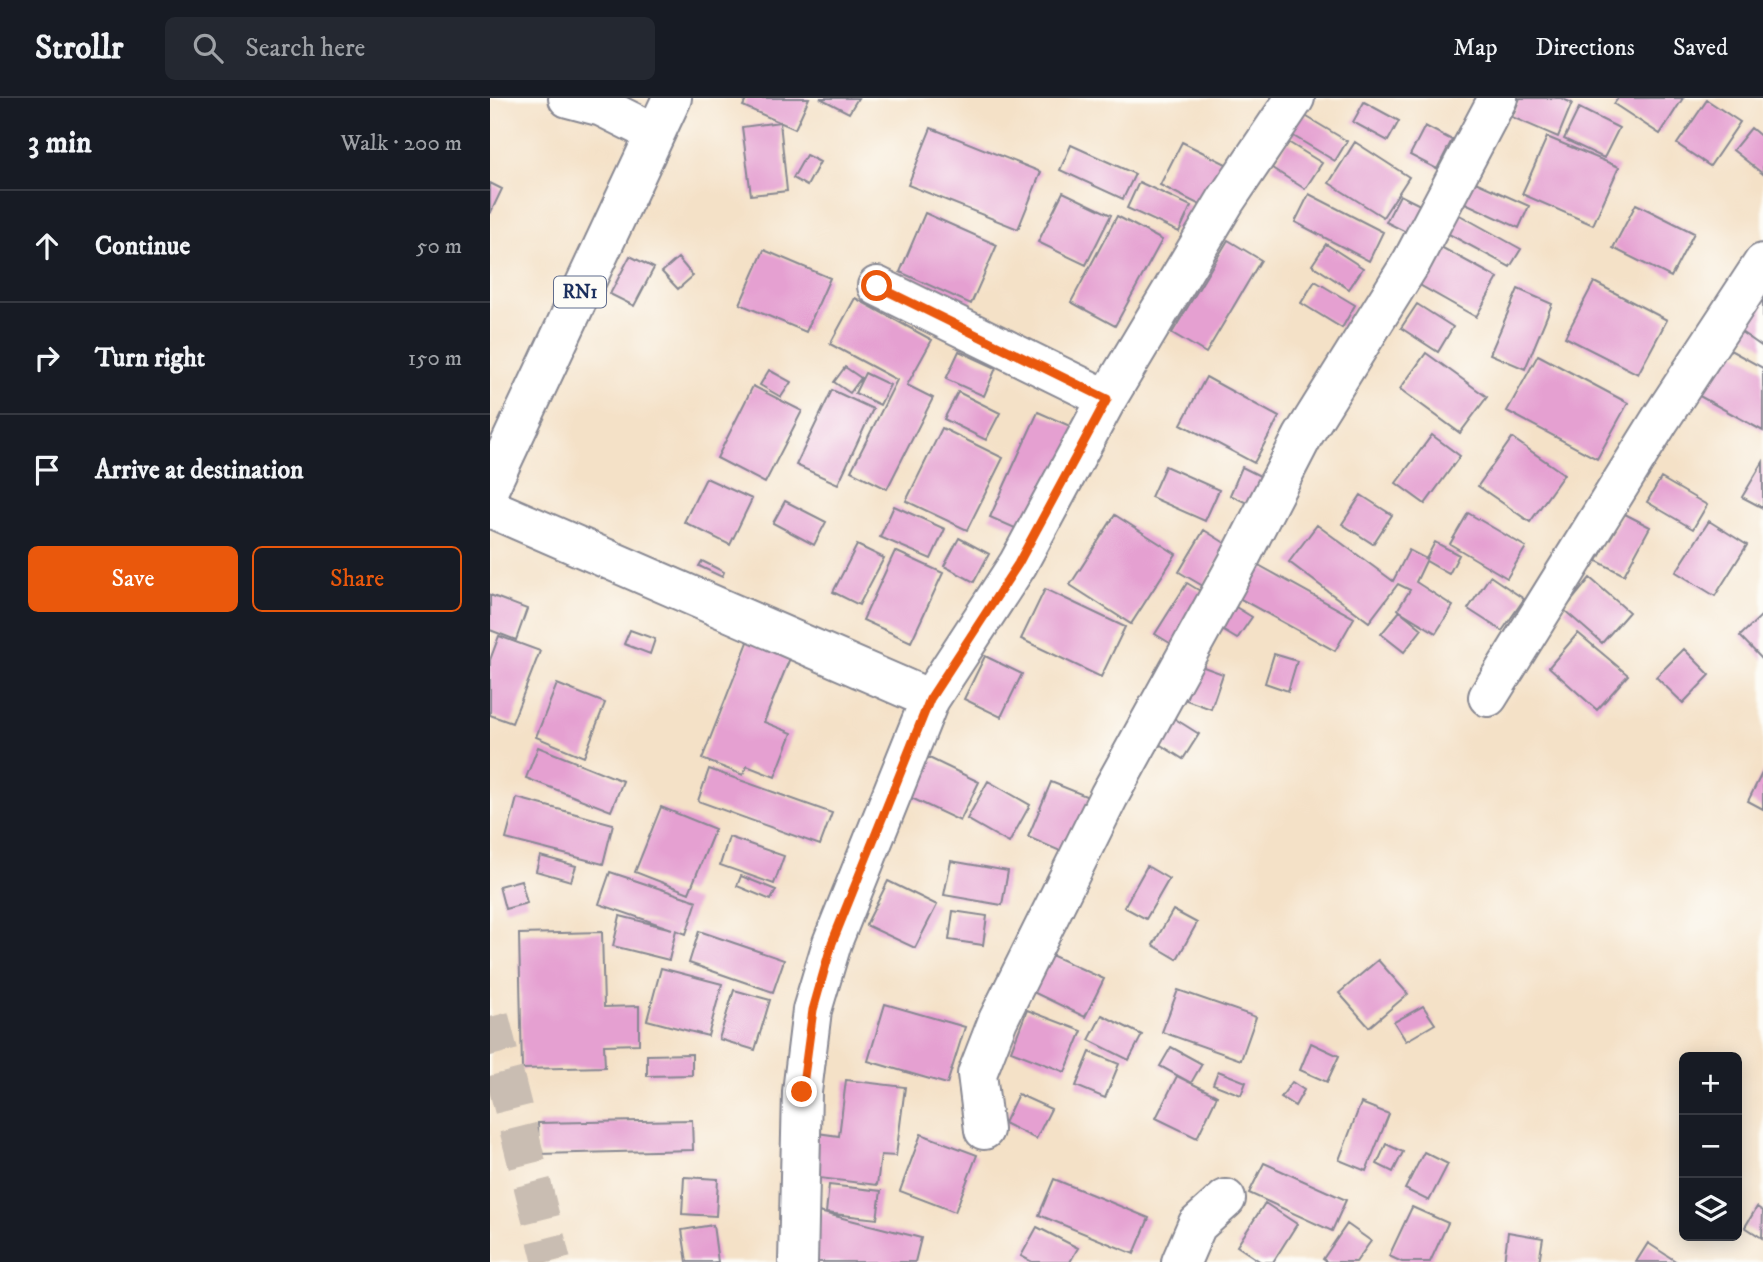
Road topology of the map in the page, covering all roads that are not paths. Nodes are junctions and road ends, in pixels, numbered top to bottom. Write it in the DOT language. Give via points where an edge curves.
graph roads {
  1 [pos="568,98"];
  2 [pos="672,98"];
  3 [pos="1295,98"];
  4 [pos="1498,98"];
  5 [pos="654,133"];
  6 [pos="1763,263"];
  7 [pos="877,286"];
  8 [pos="1107,399"];
  9 [pos="490,486"];
  10 [pos="490,508"];
  11 [pos="1488,696"];
  12 [pos="930,699"];
  13 [pos="984,1130"];
  14 [pos="1226,1199"];
  15 [pos="798,1262"];
  16 [pos="1181,1262"];
  1 -- 5 [label="main road" via="602,107"];
  2 -- 5 [label="main road, RN1"];
  3 -- 8 [label="main road" via="1226,200"];
  4 -- 13 [label="main road" via="1412,261 1303,436 1110,796 998,1020 977,1074"];
  5 -- 9 [label="main road, RN1"];
  6 -- 11 [label="main road"];
  7 -- 8 [label="main road"];
  8 -- 12 [label="main road" via="1018,564"];
  10 -- 12 [label="main road"];
  12 -- 15 [label="main road" via="841,919 813,1010 802,1092"];
  14 -- 16 [label="main road" via="1197,1225"];
}
